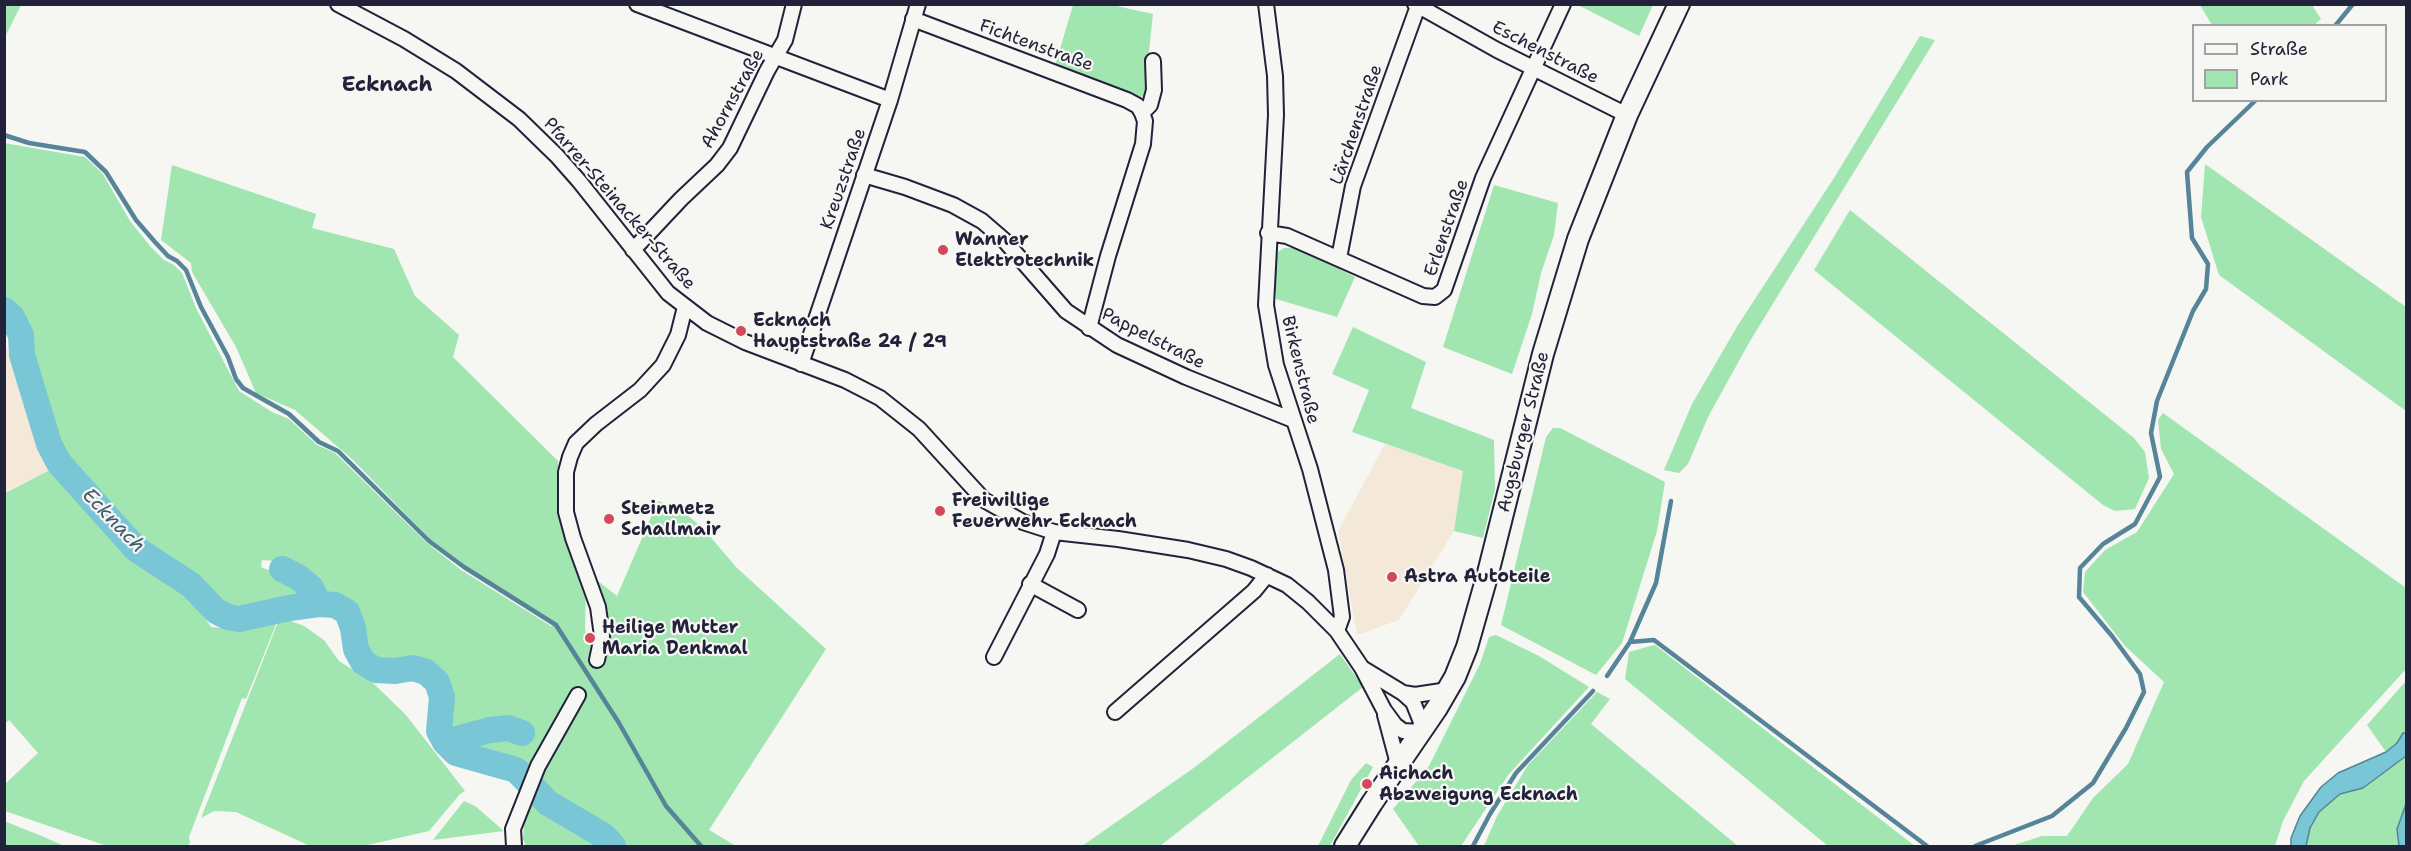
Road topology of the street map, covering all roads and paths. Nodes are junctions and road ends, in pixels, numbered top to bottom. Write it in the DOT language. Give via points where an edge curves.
graph roads {
  1 [pos="338,4"];
  2 [pos="637,4"];
  3 [pos="794,4"];
  4 [pos="918,4"];
  5 [pos="1266,4"];
  6 [pos="1563,4"];
  7 [pos="1679,4"];
  8 [pos="1417,5"];
  9 [pos="351,8"];
  10 [pos="913,19"];
  11 [pos="777,57"];
  12 [pos="1153,61"];
  13 [pos="1535,69"];
  14 [pos="890,99"];
  15 [pos="1142,113"];
  16 [pos="1627,115"];
  17 [pos="864,175"];
  18 [pos="1269,232"];
  19 [pos="633,250"];
  20 [pos="1339,258"];
  21 [pos="685,307"];
  22 [pos="1089,327"];
  23 [pos="801,364"];
  24 [pos="1293,420"];
  25 [pos="1054,532"];
  26 [pos="1267,575"];
  27 [pos="1030,584"];
  28 [pos="1078,610"];
  29 [pos="1337,631"];
  30 [pos="994,657"];
  31 [pos="597,660"];
  32 [pos="1362,669"];
  33 [pos="1448,690"];
  34 [pos="1403,693"];
  35 [pos="578,695"];
  36 [pos="1384,710"];
  37 [pos="1115,712"];
  38 [pos="1420,732"];
  39 [pos="1398,764"];
  40 [pos="514,846"];
  41 [pos="1345,846"];
  1 -- 9 [label="street, Pfarrer-Steinacker-Straße"];
  2 -- 11 [label="street"];
  3 -- 11 [label="street, Ahornstraße"];
  4 -- 10 [label="street, Kreuzstraße"];
  5 -- 18 [label="street, Birkenstraße" via="1276,115"];
  6 -- 13 [label="street, Erlenstraße"];
  7 -- 16 [label="main road, Augsburger Straße"];
  8 -- 13 [label="street, Eschenstraße"];
  8 -- 20 [label="street, Lärchenstraße" via="1353,186"];
  9 -- 19 [label="street, Pfarrer-Steinacker-Straße" via="456,71 519,119 564,164"];
  10 -- 14 [label="street, Kreuzstraße"];
  10 -- 15 [label="street, Fichtenstraße" via="1128,100"];
  11 -- 14 [label="street"];
  11 -- 19 [label="street, Ahornstraße" via="730,148"];
  12 -- 15 [label="street" via="1154,90 1150,105"];
  13 -- 16 [label="street, Eschenstraße"];
  13 -- 20 [label="street, Erlenstraße" via="1483,178 1444,290 1435,297 1423,296"];
  14 -- 17 [label="street, Kreuzstraße"];
  15 -- 22 [label="street" via="1143,144"];
  16 -- 33 [label="main road, Augsburger Straße" via="1578,239 1543,354 1467,647"];
  17 -- 22 [label="street, Pappelstraße" via="953,205 982,221 1004,240 1066,311"];
  17 -- 23 [label="street, Kreuzstraße"];
  18 -- 20 [label="street, Erlenstraße"];
  18 -- 24 [label="street, Birkenstraße" via="1265,281 1268,321 1276,365"];
  19 -- 21 [label="street, Pfarrer-Steinacker-Straße" via="668,293"];
  21 -- 23 [label="street, Pfarrer-Steinacker-Straße" via="727,334"];
  21 -- 31 [label="street" via="678,335 663,365 640,390 576,443 566,472 566,512 598,607 602,636"];
  22 -- 24 [label="street, Pappelstraße" via="1186,378"];
  23 -- 25 [label="street, Pfarrer-Steinacker-Straße" via="880,398 918,429 984,500 1023,522"];
  24 -- 29 [label="street, Birkenstraße" via="1336,570 1342,617"];
  25 -- 26 [label="street, Pfarrer-Steinacker-Straße" via="1188,550"];
  25 -- 27 [label="street"];
  26 -- 29 [label="street, Pfarrer-Steinacker-Straße" via="1287,585"];
  26 -- 37 [label="street" via="1254,591"];
  27 -- 28 [label="street"];
  27 -- 30 [label="street"];
  29 -- 32 [label="street, Pfarrer-Steinacker-Straße"];
  32 -- 34 [label="street, Pfarrer-Steinacker-Straße"];
  32 -- 36 [label="street, Pfarrer-Steinacker-Straße"];
  33 -- 34 [label="street"];
  33 -- 38 [label="main road, Augsburger Straße"];
  34 -- 38 [label="street, Pfarrer-Steinacker-Straße" via="1418,712"];
  35 -- 40 [label="street" via="526,794 513,829"];
  36 -- 38 [label="street, Pfarrer-Steinacker-Straße" via="1404,731"];
  36 -- 39 [label="street, Pfarrer-Steinacker-Straße"];
  38 -- 39 [label="main road, Augsburger Straße"];
  39 -- 41 [label="main road, Augsburger Straße"];
}
